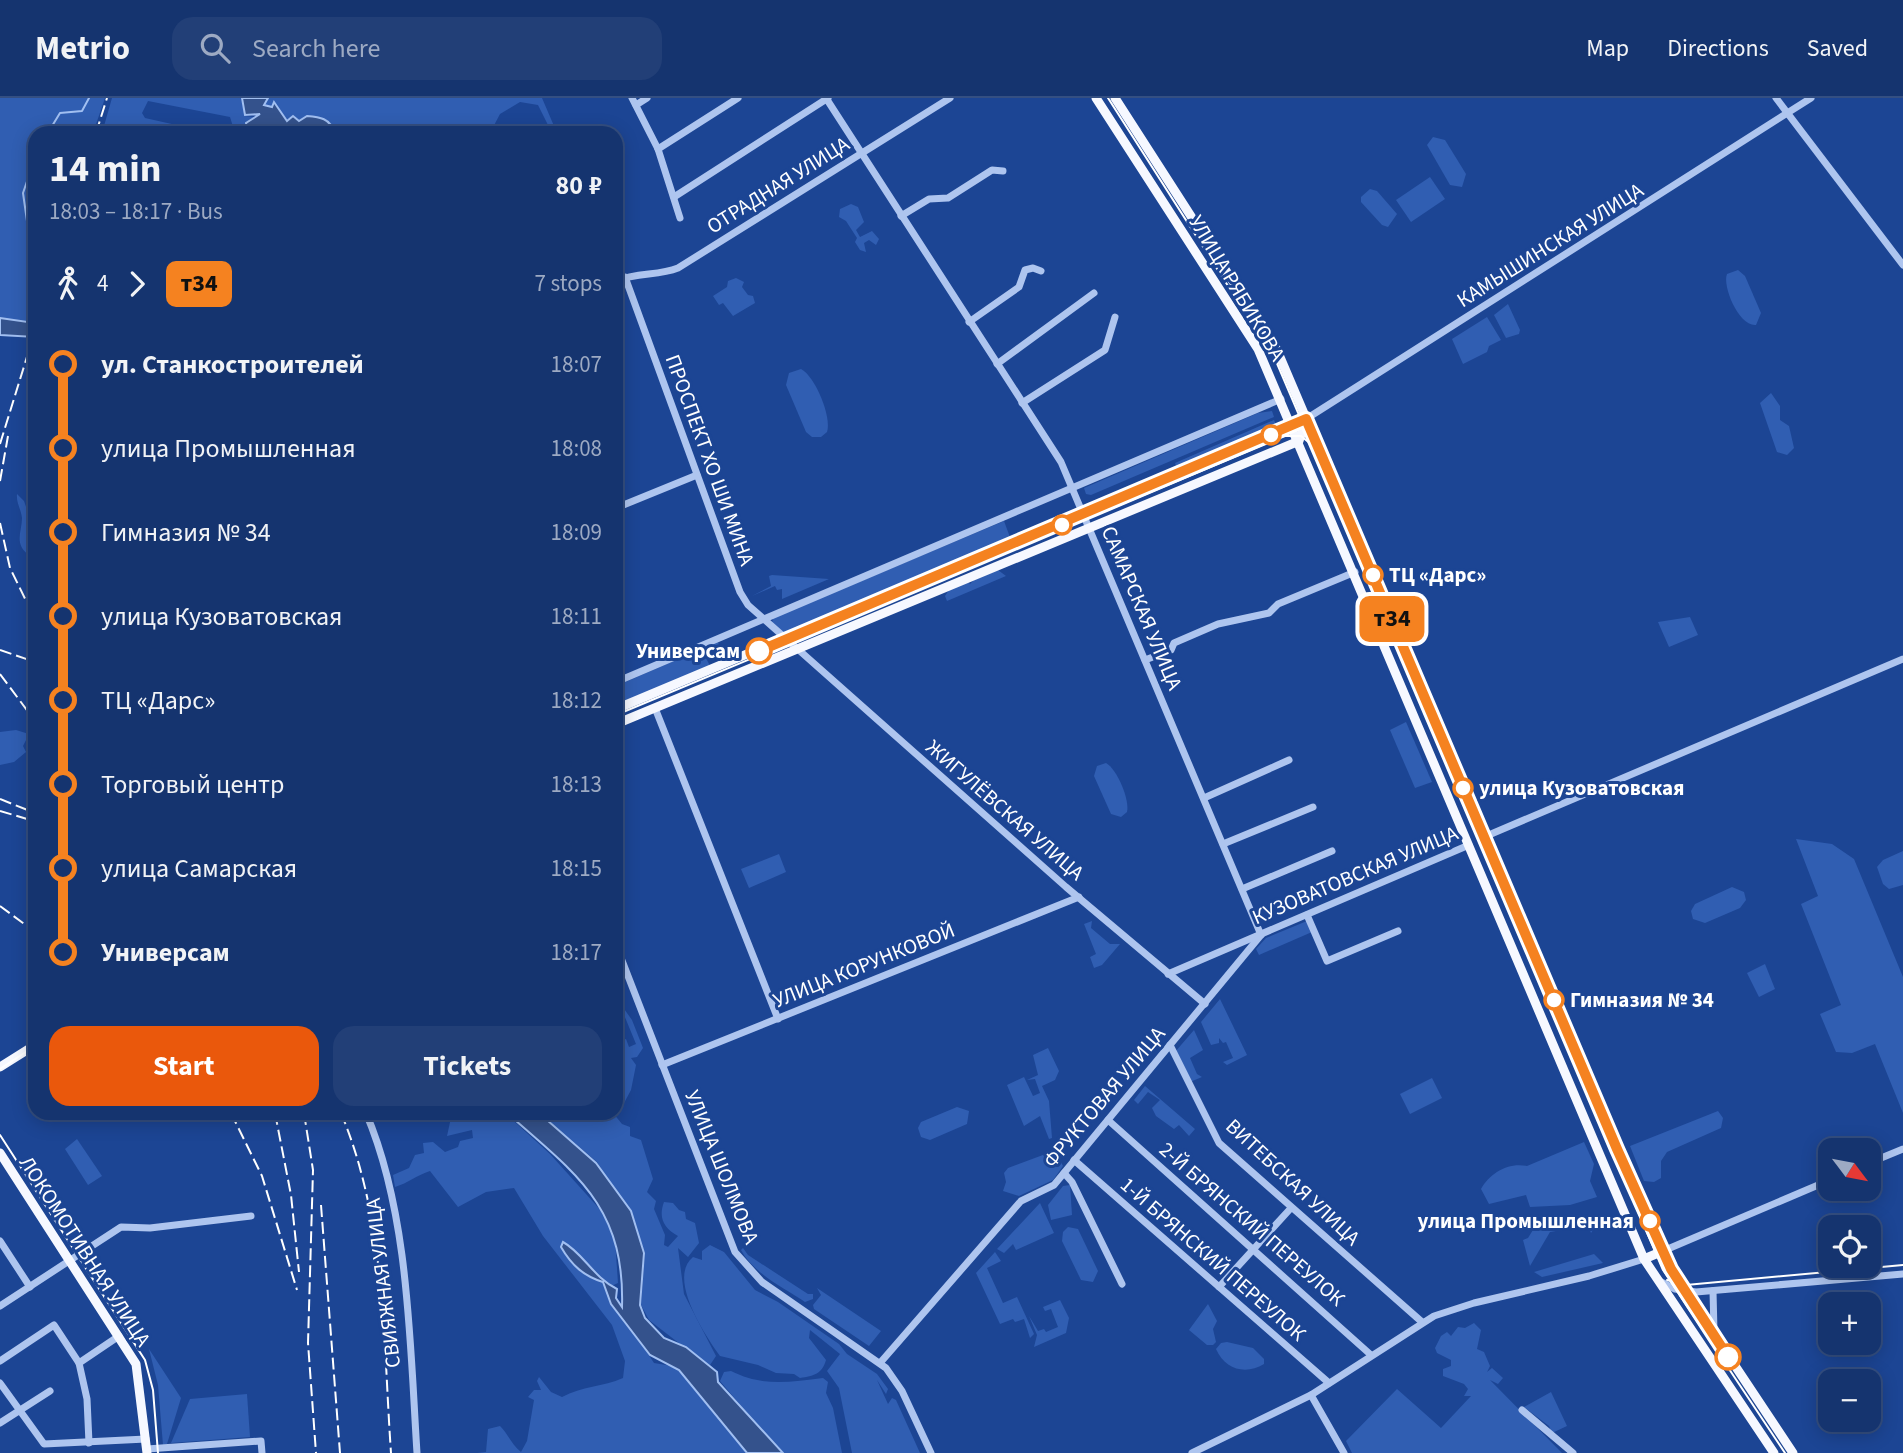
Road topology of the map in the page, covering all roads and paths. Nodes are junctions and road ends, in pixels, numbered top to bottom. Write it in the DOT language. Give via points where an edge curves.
graph roads {
  1 [pos="647,98"];
  2 [pos="738,98"];
  3 [pos="827,98"];
  4 [pos="950,98"];
  5 [pos="1096,98"];
  6 [pos="1115,98"];
  7 [pos="1776,98"];
  8 [pos="1811,98"];
  9 [pos="634,102"];
  10 [pos="1787,113"];
  11 [pos="658,149"];
  12 [pos="861,154"];
  13 [pos="1003,170"];
  14 [pos="674,197"];
  15 [pos="901,216"];
  16 [pos="680,218"];
  17 [pos="1903,265"];
  18 [pos="1041,271"];
  19 [pos="625,277"];
  20 [pos="1094,293"];
  21 [pos="1115,317"];
  22 [pos="969,322"];
  23 [pos="996,364"];
  24 [pos="1281,399"];
  25 [pos="1022,403"];
  26 [pos="1306,419"];
  27 [pos="1293,426"];
  28 [pos="1299,441"];
  29 [pos="697,475"];
  30 [pos="1072,488"];
  31 [pos="623,505"];
  32 [pos="1083,516"];
  33 [pos="1088,528"];
  34 [pos="1354,572"];
  35 [pos="761,619"];
  36 [pos="785,640"];
  37 [pos="797,649"];
  38 [pos="1903,659"];
  39 [pos="1145,660"];
  40 [pos="623,679"];
  41 [pos="623,706"];
  42 [pos="655,708"];
  43 [pos="623,721"];
  44 [pos="1289,760"];
  45 [pos="1204,798"];
  46 [pos="1313,807"];
  47 [pos="1484,837"];
  48 [pos="1223,844"];
  49 [pos="1469,845"];
  50 [pos="1332,851"];
  51 [pos="1242,889"];
  52 [pos="1079,897"];
  53 [pos="1307,915"];
  54 [pos="1398,931"];
  55 [pos="1261,935"];
  56 [pos="1226,950"];
  57 [pos="623,963"];
  58 [pos="1237,965"];
  59 [pos="1168,974"];
  60 [pos="1205,1004"];
  61 [pos="778,1018"];
  62 [pos="1170,1045"];
  63 [pos="28,1050"];
  64 [pos="662,1065"];
  65 [pos="0,1068"];
  66 [pos="368,1120"];
  67 [pos="1108,1120"];
  68 [pos="1903,1149"];
  69 [pos="0,1153"];
  70 [pos="1881,1158"];
  71 [pos="1074,1160"];
  72 [pos="1064,1173"];
  73 [pos="1818,1185"];
  74 [pos="1291,1208"];
  75 [pos="251,1216"];
  76 [pos="0,1241"];
  77 [pos="1255,1251"];
  78 [pos="1663,1251"];
  79 [pos="1644,1259"];
  80 [pos="70,1260"];
  81 [pos="1903,1274"];
  82 [pos="1654,1276"];
  83 [pos="1122,1284"];
  84 [pos="30,1287"];
  85 [pos="1219,1287"];
  86 [pos="1684,1291"];
  87 [pos="1713,1291"];
  88 [pos="0,1306"];
  89 [pos="1422,1322"];
  90 [pos="119,1336"];
  91 [pos="1714,1337"];
  92 [pos="1371,1355"];
  93 [pos="0,1360"];
  94 [pos="79,1363"];
  95 [pos="880,1363"];
  96 [pos="0,1383"];
  97 [pos="1329,1383"];
  98 [pos="50,1391"];
  99 [pos="1311,1395"];
  100 [pos="1522,1410"];
  101 [pos="18,1411"];
  102 [pos="0,1423"];
  103 [pos="146,1438"];
  104 [pos="89,1443"];
  105 [pos="147,1451"];
  106 [pos="262,1453"];
  107 [pos="416,1453"];
  108 [pos="931,1453"];
  109 [pos="1192,1453"];
  110 [pos="1344,1453"];
  111 [pos="1573,1453"];
  112 [pos="1774,1453"];
  113 [pos="1793,1453"];
  1 -- 9 [label="street"];
  2 -- 11 [label="street"];
  3 -- 12 [label="street, САМАРСКАЯ УЛИЦА"];
  3 -- 14 [label="street"];
  4 -- 12 [label="street, ОТРАДНАЯ УЛИЦА"];
  5 -- 24 [label="main road, УЛИЦА РЯБИКОВА" via="1258,349"];
  6 -- 26 [label="main road, УЛИЦА РЯБИКОВА" via="1277,350"];
  7 -- 10 [label="street"];
  8 -- 10 [label="street, КАМЫШИНСКАЯ УЛИЦА"];
  9 -- 11 [label="street"];
  10 -- 17 [label="street"];
  10 -- 26 [label="street, КАМЫШИНСКАЯ УЛИЦА"];
  11 -- 14 [label="street"];
  12 -- 15 [label="street, САМАРСКАЯ УЛИЦА"];
  12 -- 19 [label="street, ОТРАДНАЯ УЛИЦА" via="678,268"];
  13 -- 15 [label="street" via="992,170 948,198 929,199"];
  14 -- 16 [label="street"];
  15 -- 22 [label="street, САМАРСКАЯ УЛИЦА"];
  18 -- 22 [label="street" via="1025,270 1019,287"];
  19 -- 29 [label="street, ПРОСПЕКТ ХО ШИ МИНА"];
  20 -- 23 [label="street"];
  21 -- 25 [label="street" via="1105,350"];
  22 -- 23 [label="street, САМАРСКАЯ УЛИЦА"];
  23 -- 25 [label="street, САМАРСКАЯ УЛИЦА"];
  24 -- 27 [label="main road, УЛИЦА РЯБИКОВА"];
  24 -- 30 [label="street"];
  25 -- 30 [label="street, САМАРСКАЯ УЛИЦА" via="1061,462"];
  26 -- 27 [label="main road, КАМЫШИНСКАЯ УЛИЦА"];
  26 -- 28 [label="main road"];
  26 -- 47 [label="main road, УЛИЦА РЯБИКОВА"];
  27 -- 28 [label="main road, УЛИЦА РЯБИКОВА"];
  27 -- 32 [label="main road, КАМЫШИНСКАЯ УЛИЦА"];
  28 -- 33 [label="main road"];
  28 -- 34 [label="main road, УЛИЦА РЯБИКОВА"];
  29 -- 31 [label="street"];
  29 -- 35 [label="street, ПРОСПЕКТ ХО ШИ МИНА" via="740,592"];
  30 -- 32 [label="street, САМАРСКАЯ УЛИЦА"];
  30 -- 35 [label="street"];
  32 -- 33 [label="street, САМАРСКАЯ УЛИЦА"];
  32 -- 36 [label="main road, КАМЫШИНСКАЯ УЛИЦА"];
  33 -- 37 [label="main road"];
  33 -- 39 [label="street, САМАРСКАЯ УЛИЦА"];
  34 -- 39 [label="street" via="1278,604 1269,613 1208,628"];
  34 -- 49 [label="main road, УЛИЦА РЯБИКОВА"];
  35 -- 36 [label="street, ПРОСПЕКТ ХО ШИ МИНА"];
  35 -- 40 [label="street"];
  36 -- 37 [label="street, ЖИГУЛЁВСКАЯ УЛИЦА"];
  36 -- 41 [label="main road, КАМЫШИНСКАЯ УЛИЦА"];
  37 -- 42 [label="main road"];
  37 -- 52 [label="street, ЖИГУЛЁВСКАЯ УЛИЦА"];
  38 -- 47 [label="street, КУЗОВАТОВСКАЯ УЛИЦА"];
  39 -- 45 [label="street, САМАРСКАЯ УЛИЦА"];
  42 -- 43 [label="main road"];
  42 -- 61 [label="street"];
  44 -- 45 [label="street"];
  45 -- 48 [label="street, САМАРСКАЯ УЛИЦА"];
  46 -- 48 [label="street"];
  47 -- 49 [label="main road, КУЗОВАТОВСКАЯ УЛИЦА"];
  47 -- 78 [label="main road, УЛИЦА РЯБИКОВА"];
  48 -- 51 [label="street, САМАРСКАЯ УЛИЦА"];
  49 -- 53 [label="street, КУЗОВАТОВСКАЯ УЛИЦА"];
  49 -- 79 [label="main road, УЛИЦА РЯБИКОВА"];
  50 -- 51 [label="street"];
  51 -- 55 [label="street, САМАРСКАЯ УЛИЦА"];
  52 -- 59 [label="street, ЖИГУЛЁВСКАЯ УЛИЦА"];
  52 -- 61 [label="street, УЛИЦА КОРУНКОВОЙ"];
  53 -- 54 [label="street" via="1327,961"];
  53 -- 55 [label="street, КУЗОВАТОВСКАЯ УЛИЦА"];
  55 -- 56 [label="street, КУЗОВАТОВСКАЯ УЛИЦА"];
  55 -- 58 [label="street, ФРУКТОВАЯ УЛИЦА"];
  56 -- 58 [label="street"];
  56 -- 59 [label="street, КУЗОВАТОВСКАЯ УЛИЦА"];
  57 -- 64 [label="street, УЛИЦА ШОЛМОВА"];
  58 -- 60 [label="street, ФРУКТОВАЯ УЛИЦА"];
  59 -- 60 [label="street, ЖИГУЛЁВСКАЯ УЛИЦА"];
  60 -- 62 [label="street, ФРУКТОВАЯ УЛИЦА"];
  61 -- 64 [label="street, УЛИЦА КОРУНКОВОЙ"];
  62 -- 67 [label="street, ФРУКТОВАЯ УЛИЦА"];
  62 -- 74 [label="street, ВИТЕБСКАЯ УЛИЦА" via="1215,1139"];
  63 -- 65 [label="main road"];
  64 -- 95 [label="street, УЛИЦА ШОЛМОВА" via="729,1241 741,1261 762,1282"];
  66 -- 107 [label="street, СВИЯЖНАЯ УЛИЦА" via="392,1196 400,1240"];
  67 -- 71 [label="street, ФРУКТОВАЯ УЛИЦА"];
  67 -- 77 [label="street, 2-Й БРЯНСКИЙ ПЕРЕУЛОК"];
  68 -- 70 [label="street"];
  69 -- 80 [label="main road, ЛОКОМОТИВНАЯ УЛИЦА"];
  71 -- 72 [label="street, ФРУКТОВАЯ УЛИЦА"];
  71 -- 85 [label="street, 1-Й БРЯНСКИЙ ПЕРЕУЛОК"];
  72 -- 83 [label="street"];
  72 -- 95 [label="street, ФРУКТОВАЯ УЛИЦА" via="1048,1189 1021,1201"];
  73 -- 78 [label="street"];
  74 -- 77 [label="street"];
  74 -- 89 [label="street, ВИТЕБСКАЯ УЛИЦА"];
  75 -- 80 [label="street" via="121,1227"];
  76 -- 84 [label="street"];
  77 -- 85 [label="street"];
  77 -- 92 [label="street, 2-Й БРЯНСКИЙ ПЕРЕУЛОК"];
  78 -- 79 [label="main road"];
  78 -- 86 [label="main road, УЛИЦА РЯБИКОВА"];
  79 -- 82 [label="main road, УЛИЦА РЯБИКОВА"];
  79 -- 89 [label="street" via="1474,1303"];
  80 -- 84 [label="street"];
  80 -- 90 [label="main road, ЛОКОМОТИВНАЯ УЛИЦА"];
  81 -- 87 [label="street"];
  82 -- 86 [label="street"];
  82 -- 112 [label="main road, УЛИЦА РЯБИКОВА"];
  84 -- 88 [label="street"];
  85 -- 97 [label="street, 1-Й БРЯНСКИЙ ПЕРЕУЛОК"];
  86 -- 87 [label="street"];
  86 -- 91 [label="main road, УЛИЦА РЯБИКОВА"];
  87 -- 91 [label="street"];
  89 -- 92 [label="street"];
  90 -- 94 [label="street"];
  90 -- 103 [label="main road, ЛОКОМОТИВНАЯ УЛИЦА" via="140,1375"];
  91 -- 113 [label="main road, УЛИЦА РЯБИКОВА"];
  92 -- 97 [label="street"];
  93 -- 94 [label="street" via="54,1325"];
  94 -- 104 [label="street"];
  95 -- 108 [label="street, УЛИЦА ШОЛМОВА" via="902,1391"];
  96 -- 101 [label="street"];
  97 -- 99 [label="street"];
  98 -- 101 [label="street"];
  99 -- 109 [label="street"];
  99 -- 110 [label="street"];
  100 -- 111 [label="street"];
  101 -- 102 [label="street"];
  101 -- 104 [label="street" via="44,1444"];
  103 -- 104 [label="street"];
  103 -- 105 [label="main road, ЛОКОМОТИВНАЯ УЛИЦА"];
  105 -- 106 [label="street" via="261,1441"];
}
